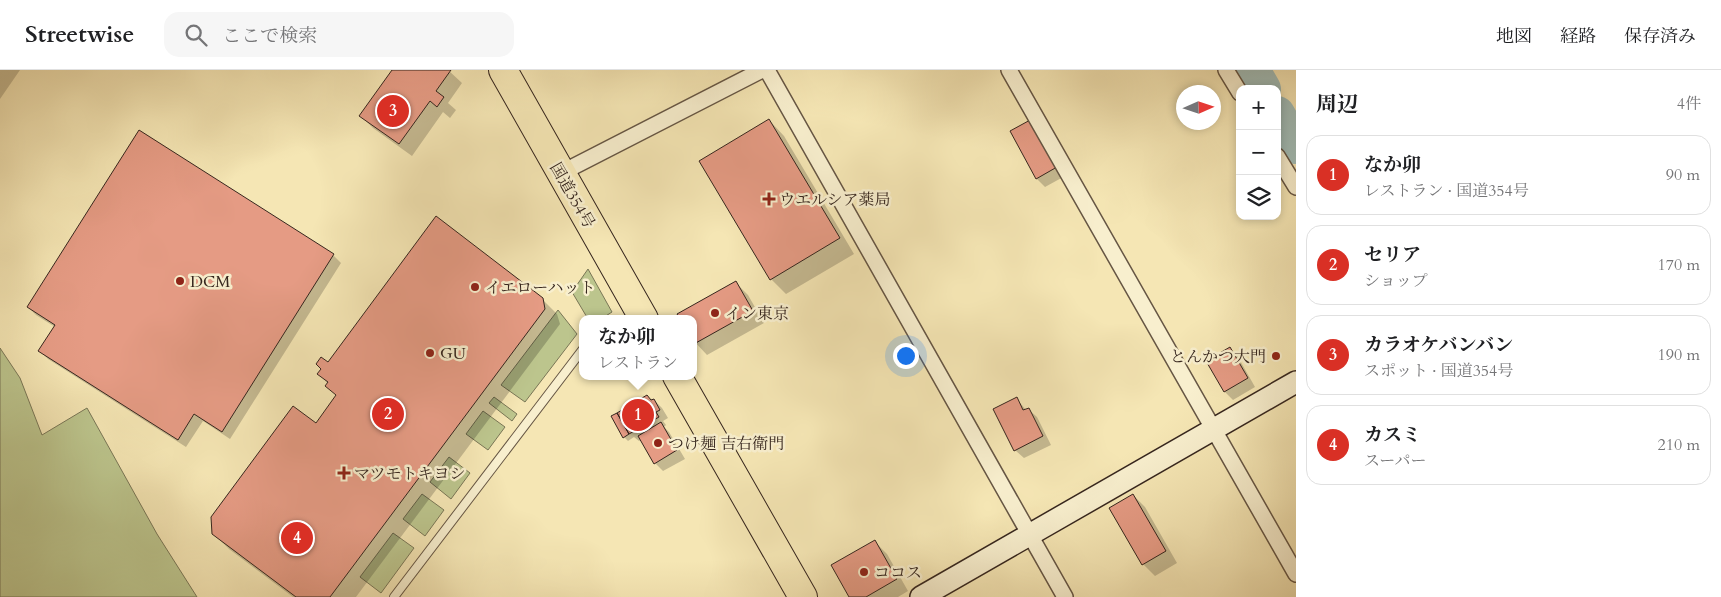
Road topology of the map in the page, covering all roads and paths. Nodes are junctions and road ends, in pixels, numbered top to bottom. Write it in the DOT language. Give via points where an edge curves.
graph roads {
  1 [pos="503,70"];
  2 [pos="762,70"];
  3 [pos="767,70"];
  4 [pos="1009,70"];
  5 [pos="1226,70"];
  6 [pos="1236,86"];
  7 [pos="1281,163"];
  8 [pos="560,173"];
  9 [pos="1296,187"];
  10 [pos="638,315"];
  11 [pos="579,354"];
  12 [pos="679,380"];
  13 [pos="1296,382"];
  14 [pos="1214,429"];
  15 [pos="1030,534"];
  16 [pos="1296,574"];
  17 [pos="394,597"];
  18 [pos="803,597"];
  19 [pos="921,597"];
  20 [pos="1066,597"];
  1 -- 8 [label="highway, 国道354号"];
  2 -- 8 [label="street"];
  3 -- 15 [label="street"];
  4 -- 14 [label="street"];
  5 -- 6 [label="street"];
  7 -- 9 [label="street"];
  8 -- 10 [label="highway, 国道354号"];
  11 -- 17 [label="lane"];
  12 -- 18 [label="highway"];
  13 -- 14 [label="street"];
  14 -- 15 [label="street"];
  14 -- 16 [label="street"];
  15 -- 19 [label="street"];
  15 -- 20 [label="street"];
}
